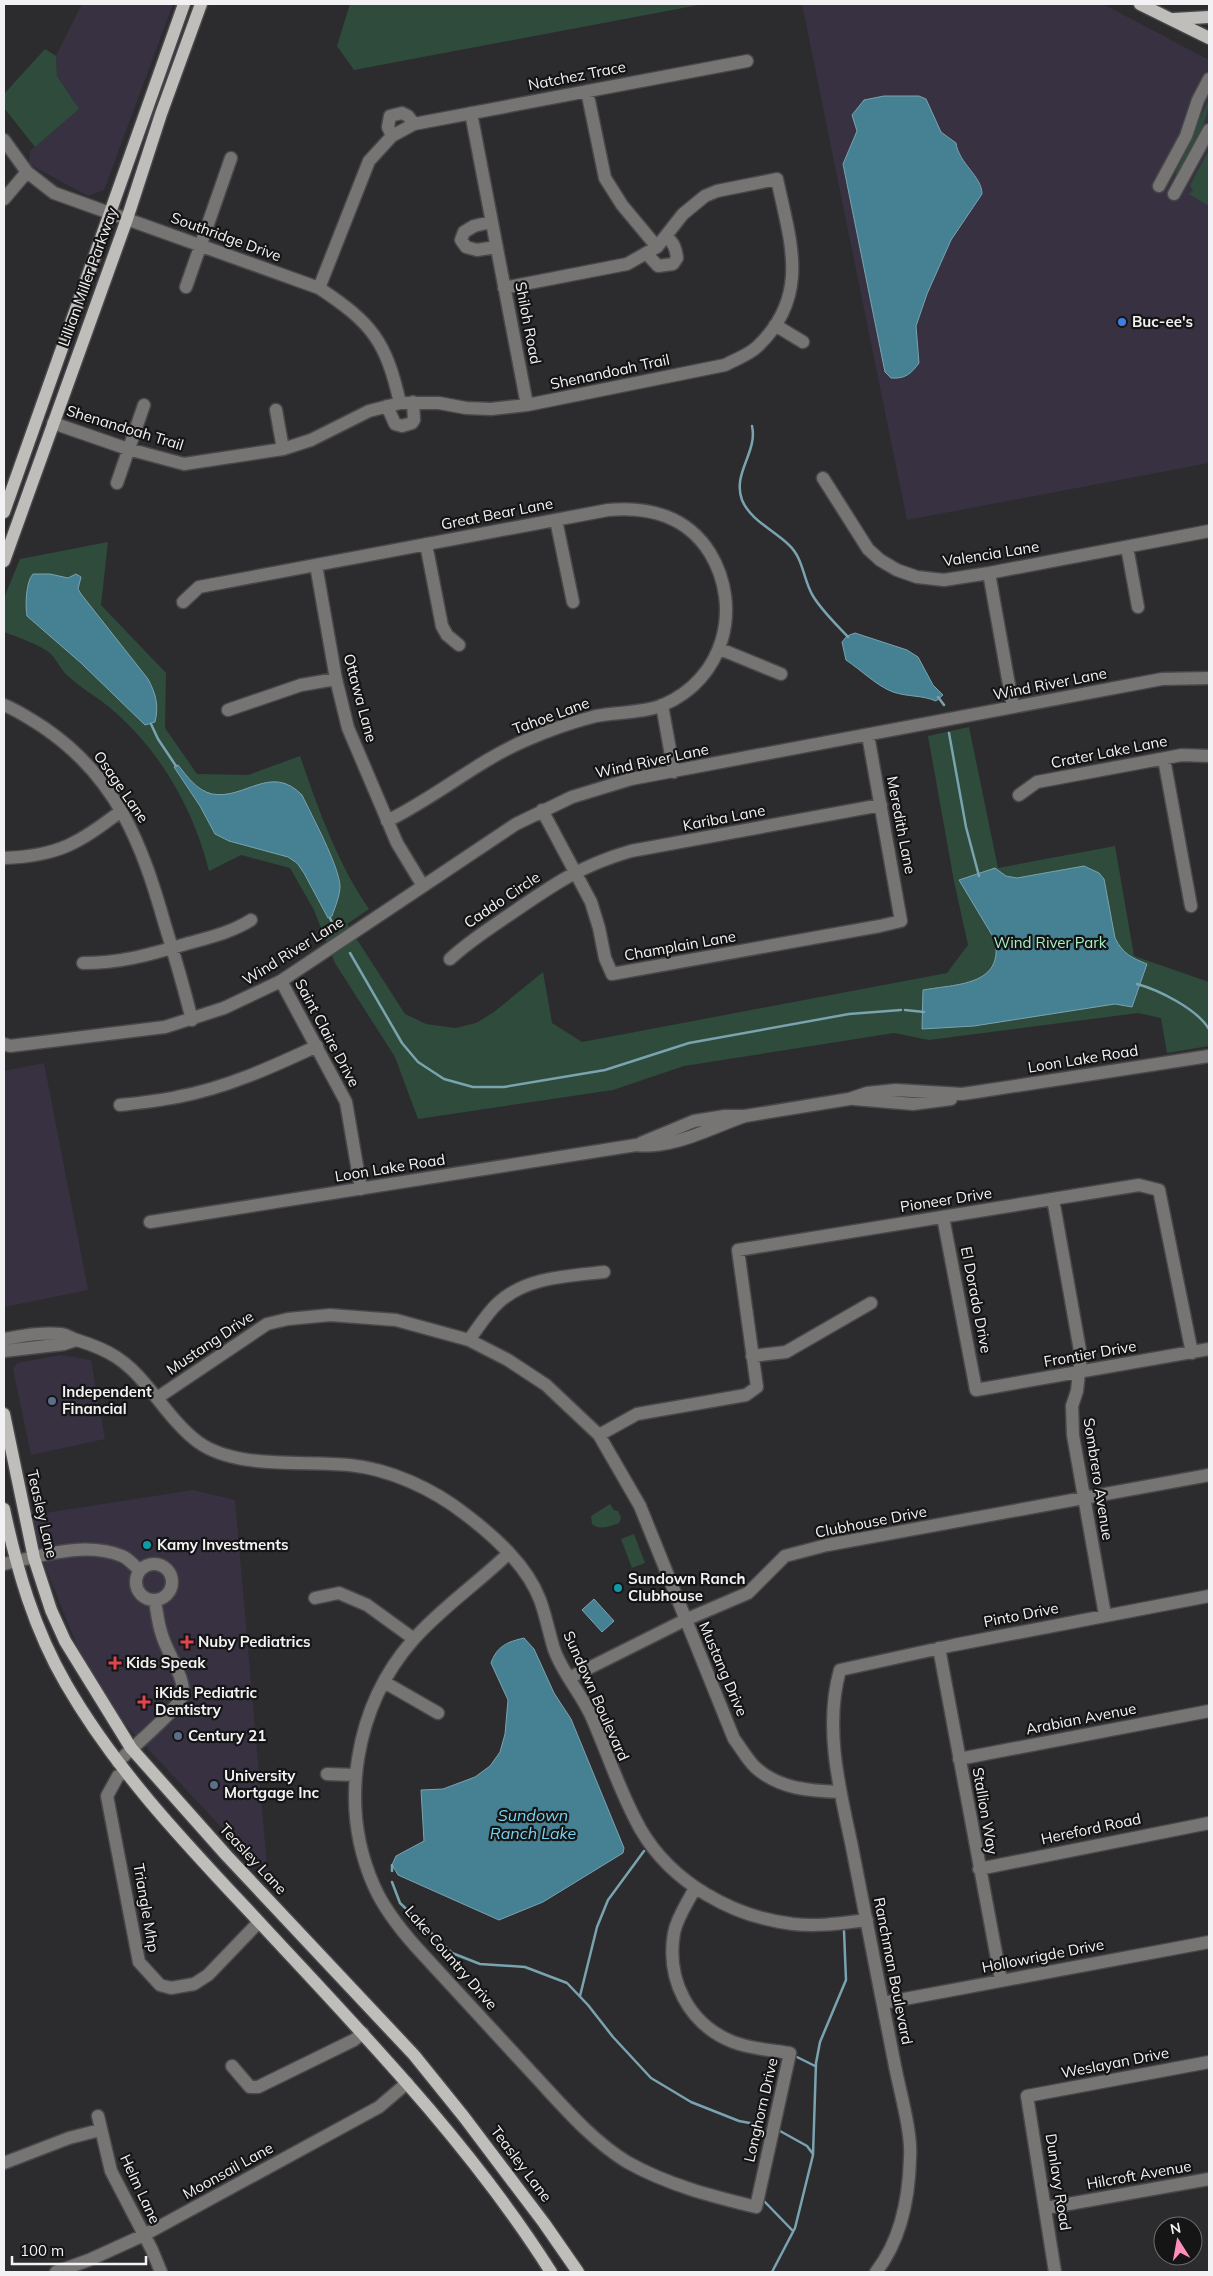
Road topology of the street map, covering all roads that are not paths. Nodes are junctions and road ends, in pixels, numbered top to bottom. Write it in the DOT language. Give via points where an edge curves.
graph roads {
  1 [pos="184,4"];
  2 [pos="201,4"];
  3 [pos="1140,4"];
  4 [pos="1209,17"];
  5 [pos="1171,20"];
  6 [pos="179,21"];
  7 [pos="193,27"];
  8 [pos="1209,38"];
  9 [pos="746,61"];
  10 [pos="1209,79"];
  11 [pos="587,91"];
  12 [pos="471,113"];
  13 [pos="414,124"];
  14 [pos="1209,130"];
  15 [pos="392,136"];
  16 [pos="4,140"];
  17 [pos="231,158"];
  18 [pos="27,172"];
  19 [pos="1159,186"];
  20 [pos="1174,194"];
  21 [pos="4,198"];
  22 [pos="110,212"];
  23 [pos="127,219"];
  24 [pos="491,222"];
  25 [pos="666,236"];
  26 [pos="200,246"];
  27 [pos="496,247"];
  28 [pos="651,250"];
  29 [pos="186,287"];
  30 [pos="320,288"];
  31 [pos="504,288"];
  32 [pos="775,325"];
  33 [pos="802,342"];
  34 [pos="413,402"];
  35 [pos="400,403"];
  36 [pos="144,405"];
  37 [pos="527,405"];
  38 [pos="387,406"];
  39 [pos="276,410"];
  40 [pos="53,423"];
  41 [pos="128,449"];
  42 [pos="283,449"];
  43 [pos="824,478"];
  44 [pos="117,483"];
  45 [pos="4,512"];
  46 [pos="556,520"];
  47 [pos="1209,531"];
  48 [pos="426,544"];
  49 [pos="1127,547"];
  50 [pos="4,561"];
  51 [pos="316,565"];
  52 [pos="989,573"];
  53 [pos="183,602"];
  54 [pos="573,602"];
  55 [pos="1138,607"];
  56 [pos="459,645"];
  57 [pos="720,649"];
  58 [pos="781,674"];
  59 [pos="336,678"];
  60 [pos="1209,678"];
  61 [pos="4,705"];
  62 [pos="662,706"];
  63 [pos="1014,707"];
  64 [pos="228,710"];
  65 [pos="868,735"];
  66 [pos="1209,756"];
  67 [pos="1164,758"];
  68 [pos="674,772"];
  69 [pos="1019,795"];
  70 [pos="881,805"];
  71 [pos="542,810"];
  72 [pos="121,811"];
  73 [pos="387,820"];
  74 [pos="4,858"];
  75 [pos="575,872"];
  76 [pos="422,886"];
  77 [pos="1192,906"];
  78 [pos="251,920"];
  79 [pos="901,921"];
  80 [pos="172,948"];
  81 [pos="450,959"];
  82 [pos="83,963"];
  83 [pos="281,981"];
  84 [pos="192,1020"];
  85 [pos="317,1046"];
  86 [pos="6,1047"];
  87 [pos="1209,1056"];
  88 [pos="120,1105"];
  89 [pos="361,1189"];
  90 [pos="1053,1199"];
  91 [pos="943,1216"];
  92 [pos="150,1222"];
  93 [pos="604,1272"];
  94 [pos="871,1303"];
  95 [pos="4,1339"];
  96 [pos="76,1340"];
  97 [pos="469,1340"];
  98 [pos="1209,1350"];
  99 [pos="4,1351"];
  100 [pos="1192,1353"];
  101 [pos="752,1356"];
  102 [pos="1078,1373"];
  103 [pos="976,1390"];
  104 [pos="157,1398"];
  105 [pos="4,1414"];
  106 [pos="599,1435"];
  107 [pos="1209,1475"];
  108 [pos="1083,1499"];
  109 [pos="4,1509"];
  110 [pos="509,1554"];
  111 [pos="34,1558"];
  112 [pos="10,1563"];
  113 [pos="140,1570"];
  114 [pos="1209,1596"];
  115 [pos="315,1598"];
  116 [pos="155,1601"];
  117 [pos="1106,1615"];
  118 [pos="684,1620"];
  119 [pos="414,1639"];
  120 [pos="939,1648"];
  121 [pos="840,1670"];
  122 [pos="569,1678"];
  123 [pos="384,1682"];
  124 [pos="1209,1711"];
  125 [pos="438,1713"];
  126 [pos="131,1748"];
  127 [pos="959,1759"];
  128 [pos="122,1767"];
  129 [pos="327,1774"];
  130 [pos="355,1775"];
  131 [pos="840,1792"];
  132 [pos="1209,1823"];
  133 [pos="979,1869"];
  134 [pos="695,1888"];
  135 [pos="867,1920"];
  136 [pos="259,1922"];
  137 [pos="1209,1942"];
  138 [pos="1001,1980"];
  139 [pos="883,2003"];
  140 [pos="364,2033"];
  141 [pos="1209,2062"];
  142 [pos="232,2066"];
  143 [pos="407,2083"];
  144 [pos="1027,2096"];
  145 [pos="98,2116"];
  146 [pos="100,2130"];
  147 [pos="4,2162"];
  148 [pos="1209,2179"];
  149 [pos="756,2207"];
  150 [pos="1046,2208"];
  151 [pos="144,2235"];
  152 [pos="880,2271"];
  153 [pos="56,2272"];
  154 [pos="161,2272"];
  155 [pos="551,2272"];
  156 [pos="578,2272"];
  157 [pos="1055,2272"];
  1 -- 6 [label="main road, Lillian Miller Parkway"];
  2 -- 7 [label="main road, Lillian Miller Parkway"];
  3 -- 5 [label="main road"];
  4 -- 5 [label="main road"];
  5 -- 8 [label="main road"];
  6 -- 7 [label="main road"];
  6 -- 22 [label="main road, Lillian Miller Parkway"];
  7 -- 23 [label="main road, Lillian Miller Parkway"];
  9 -- 11 [label="street, Natchez Trace"];
  10 -- 19 [label="street" via="1186,136"];
  11 -- 12 [label="street, Natchez Trace"];
  11 -- 28 [label="street" via="605,178"];
  12 -- 13 [label="street, Natchez Trace"];
  12 -- 24 [label="street, Shiloh Road"];
  13 -- 15 [label="street, Natchez Trace"];
  13 -- 15 [label="street" via="408,116 395,113 388,121"];
  14 -- 20 [label="street"];
  15 -- 30 [label="street, Natchez Trace" via="369,161"];
  16 -- 18 [label="street, Southridge Drive"];
  17 -- 26 [label="street"];
  18 -- 21 [label="street"];
  18 -- 22 [label="street, Southridge Drive" via="54,193"];
  22 -- 23 [label="street, Southridge Drive"];
  22 -- 45 [label="main road, Lillian Miller Parkway"];
  23 -- 26 [label="street, Southridge Drive"];
  23 -- 40 [label="main road, Lillian Miller Parkway"];
  24 -- 27 [label="street, Shiloh Road"];
  24 -- 27 [label="street" via="464,232 462,240 466,247 477,250"];
  25 -- 28 [label="street"];
  25 -- 28 [label="street" via="676,252 673,264 658,266"];
  25 -- 32 [label="street, Shenandoah Trail" via="683,214 705,196 777,179 794,272 786,305"];
  26 -- 29 [label="street"];
  26 -- 30 [label="street, Southridge Drive"];
  27 -- 31 [label="street, Shiloh Road"];
  28 -- 31 [label="street" via="627,264"];
  30 -- 35 [label="street, Southridge Drive" via="350,308 377,337 392,369"];
  31 -- 37 [label="street, Shiloh Road"];
  32 -- 33 [label="street"];
  32 -- 37 [label="street, Shenandoah Trail" via="758,347 725,365"];
  34 -- 35 [label="street, Shenandoah Trail"];
  34 -- 37 [label="street, Shenandoah Trail" via="491,409"];
  34 -- 38 [label="street" via="414,420 402,426 395,424"];
  35 -- 38 [label="street, Shenandoah Trail"];
  36 -- 41 [label="street"];
  38 -- 42 [label="street, Shenandoah Trail"];
  39 -- 42 [label="street"];
  40 -- 41 [label="street, Shenandoah Trail"];
  40 -- 50 [label="main road, Lillian Miller Parkway"];
  41 -- 42 [label="street, Shenandoah Trail" via="184,464"];
  41 -- 44 [label="street"];
  43 -- 52 [label="street, Valencia Lane" via="868,549 897,570 917,577 944,580"];
  46 -- 48 [label="street, Great Bear Lane"];
  46 -- 54 [label="street"];
  46 -- 57 [label="street, Great Bear Lane" via="632,508 654,511 689,529 709,552 723,582 727,619"];
  47 -- 49 [label="street, Valencia Lane"];
  48 -- 51 [label="street, Great Bear Lane"];
  48 -- 56 [label="street" via="442,626"];
  49 -- 52 [label="street, Valencia Lane"];
  49 -- 55 [label="street"];
  51 -- 53 [label="street, Great Bear Lane" via="199,587"];
  51 -- 59 [label="street, Ottawa Lane"];
  52 -- 63 [label="street"];
  57 -- 58 [label="street"];
  57 -- 62 [label="street, Tahoe Lane" via="702,677"];
  59 -- 64 [label="street" via="301,685"];
  59 -- 73 [label="street, Ottawa Lane" via="348,728"];
  60 -- 63 [label="street, Wind River Lane" via="1162,679"];
  61 -- 72 [label="street, Osage Lane" via="17,710 61,740 92,768"];
  62 -- 68 [label="street"];
  62 -- 73 [label="street, Tahoe Lane" via="595,717 523,741 415,808"];
  63 -- 65 [label="street, Wind River Lane"];
  65 -- 68 [label="street, Wind River Lane"];
  65 -- 70 [label="street, Meredith Lane"];
  66 -- 67 [label="street, Crater Lake Lane"];
  67 -- 69 [label="street, Crater Lake Lane" via="1038,782"];
  67 -- 77 [label="street"];
  68 -- 71 [label="street, Wind River Lane" via="631,779"];
  70 -- 75 [label="street, Kariba Lane" via="631,852 600,860"];
  70 -- 79 [label="street, Meredith Lane"];
  71 -- 75 [label="street, Champlain Lane"];
  71 -- 76 [label="street, Wind River Lane" via="488,841"];
  72 -- 74 [label="street" via="88,836 58,851"];
  72 -- 80 [label="street, Osage Lane" via="134,833 152,879"];
  73 -- 76 [label="street, Ottawa Lane"];
  75 -- 79 [label="street, Champlain Lane" via="590,902 612,974"];
  75 -- 81 [label="street, Caddo Circle" via="466,944"];
  76 -- 83 [label="street, Wind River Lane"];
  78 -- 80 [label="street" via="236,930"];
  80 -- 82 [label="street" via="136,959"];
  80 -- 84 [label="street, Osage Lane"];
  83 -- 84 [label="street, Wind River Lane"];
  83 -- 85 [label="street, Saint Claire Drive"];
  84 -- 86 [label="street, Wind River Lane" via="138,1032"];
  85 -- 88 [label="street" via="268,1069 222,1085 178,1097"];
  85 -- 89 [label="street, Saint Claire Drive" via="346,1102"];
  87 -- 89 [label="street, Loon Lake Road" via="962,1094 896,1090 867,1093 849,1099 745,1116 694,1121 636,1145"];
  89 -- 92 [label="street, Loon Lake Road"];
  90 -- 91 [label="street, Pioneer Drive"];
  90 -- 100 [label="street, Pioneer Drive" via="1139,1185 1159,1190"];
  90 -- 102 [label="street, Sombrero Avenue" via="1081,1356"];
  91 -- 101 [label="street, Pioneer Drive" via="738,1250"];
  91 -- 103 [label="street, El Dorado Drive"];
  93 -- 97 [label="street" via="529,1284 498,1303"];
  94 -- 101 [label="street" via="786,1352"];
  95 -- 96 [label="street, Sundown Boulevard" via="65,1334"];
  96 -- 99 [label="street, Sundown Boulevard"];
  96 -- 104 [label="street, Sundown Boulevard" via="96,1345 121,1359"];
  97 -- 104 [label="street, Mustang Drive" via="396,1320 330,1315 288,1319 267,1324"];
  97 -- 106 [label="street, Mustang Drive" via="546,1385"];
  98 -- 100 [label="street, Frontier Drive"];
  100 -- 102 [label="street, Frontier Drive"];
  101 -- 106 [label="street" via="756,1387 746,1395 637,1414"];
  102 -- 103 [label="street, Frontier Drive"];
  102 -- 108 [label="street, Sombrero Avenue" via="1071,1419"];
  104 -- 110 [label="street, Sundown Boulevard" via="197,1441 230,1456 358,1466 392,1475 437,1495 481,1526"];
  105 -- 111 [label="main road, Teasley Lane"];
  106 -- 118 [label="street, Mustang Drive" via="640,1506"];
  107 -- 108 [label="street, Clubhouse Drive"];
  108 -- 117 [label="street, Sombrero Avenue"];
  108 -- 118 [label="street, Clubhouse Drive" via="785,1556 748,1593"];
  109 -- 112 [label="main road"];
  110 -- 119 [label="street, Lake Country Drive"];
  110 -- 122 [label="street, Sundown Boulevard" via="529,1578 539,1597 555,1650"];
  111 -- 112 [label="street"];
  111 -- 113 [label="street" via="96,1549 124,1556"];
  111 -- 126 [label="main road, Teasley Lane" via="64,1641"];
  112 -- 128 [label="main road" via="51,1656 91,1726"];
  113 -- 116 [label="street" via="136,1589 145,1599"];
  113 -- 116 [label="street" via="153,1564 167,1569 172,1577 167,1596"];
  114 -- 117 [label="street, Pinto Drive"];
  115 -- 119 [label="street" via="338,1593 346,1596 367,1605"];
  116 -- 126 [label="street, Triangle Mhp" via="161,1634 180,1677 183,1695 176,1707"];
  117 -- 120 [label="street, Pinto Drive"];
  118 -- 122 [label="street, Clubhouse Drive"];
  118 -- 131 [label="street, Mustang Drive" via="734,1738 756,1767 782,1785 810,1791"];
  119 -- 123 [label="street, Lake Country Drive"];
  120 -- 121 [label="street, Pinto Drive"];
  120 -- 127 [label="street, Stallion Way"];
  121 -- 131 [label="street, Ranchman Boulevard" via="833,1720"];
  122 -- 134 [label="street, Sundown Boulevard" via="583,1698 627,1805 642,1832 655,1851"];
  123 -- 125 [label="street"];
  123 -- 130 [label="street, Lake Country Drive" via="363,1731"];
  124 -- 127 [label="street, Arabian Avenue"];
  126 -- 128 [label="street, Triangle Mhp"];
  126 -- 156 [label="main road, Teasley Lane" via="227,1856 414,2055 527,2200"];
  127 -- 133 [label="street, Stallion Way"];
  128 -- 136 [label="main road" via="178,1836"];
  128 -- 136 [label="street, Triangle Mhp" via="108,1796 139,1962 160,1985 171,1988 194,1984 208,1975"];
  129 -- 130 [label="street"];
  130 -- 149 [label="street, Lake Country Drive" via="356,1818 365,1862 374,1887 397,1925 571,2115 602,2144 646,2172 693,2192"];
  131 -- 135 [label="street, Ranchman Boulevard"];
  132 -- 133 [label="street, Hereford Road"];
  133 -- 138 [label="street, Stallion Way"];
  134 -- 135 [label="street, Sundown Boulevard" via="750,1914 792,1924 824,1925"];
  134 -- 149 [label="street, Longhorn Drive" via="674,1931 671,1962 682,1995 701,2020 725,2038 750,2048 790,2053"];
  135 -- 139 [label="street, Ranchman Boulevard"];
  136 -- 140 [label="main road"];
  137 -- 138 [label="street, Hollowrigde Drive"];
  138 -- 139 [label="street, Hollowrigde Drive"];
  139 -- 152 [label="street, Ranchman Boulevard" via="911,2157 906,2206"];
  140 -- 142 [label="street" via="258,2087 250,2087"];
  140 -- 143 [label="main road"];
  141 -- 144 [label="street, Weslayan Drive"];
  143 -- 151 [label="street, Moonsail Lane" via="379,2106"];
  143 -- 155 [label="main road" via="478,2168"];
  144 -- 150 [label="street, Dunlavy Road"];
  145 -- 146 [label="street, Helm Lane"];
  146 -- 147 [label="street"];
  146 -- 151 [label="street, Helm Lane" via="111,2171"];
  148 -- 150 [label="street, Hilcroft Avenue"];
  150 -- 157 [label="street, Dunlavy Road"];
  151 -- 153 [label="street, Moonsail Lane"];
  151 -- 154 [label="street, Helm Lane"];
}
